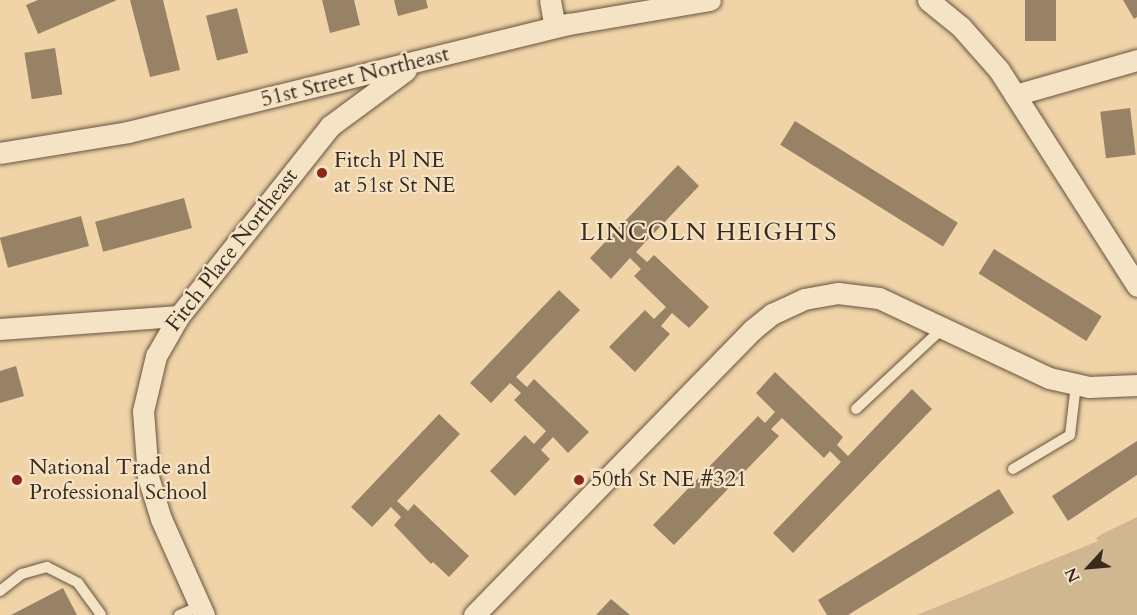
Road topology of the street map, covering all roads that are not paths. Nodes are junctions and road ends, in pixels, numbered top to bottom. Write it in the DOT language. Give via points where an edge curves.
graph roads {
  1 [pos="550,0"];
  2 [pos="710,0"];
  3 [pos="928,0"];
  4 [pos="555,27"];
  5 [pos="445,55"];
  6 [pos="1137,60"];
  7 [pos="1015,95"];
  8 [pos="0,153"];
  9 [pos="1137,286"];
  10 [pos="179,316"];
  11 [pos="945,327"];
  12 [pos="0,329"];
  13 [pos="1076,385"];
  14 [pos="1137,385"];
  15 [pos="856,409"];
  16 [pos="1012,469"];
  17 [pos="0,591"];
  18 [pos="202,610"];
  19 [pos="101,615"];
  20 [pos="179,615"];
  21 [pos="474,615"];
  1 -- 4 [label="street"];
  2 -- 4 [label="street, 51st Street Northeast"];
  3 -- 7 [label="street" via="975,40"];
  4 -- 5 [label="street, 51st Street Northeast"];
  5 -- 8 [label="street, 51st Street Northeast" via="128,132"];
  5 -- 10 [label="street, Fitch Place Northeast" via="394,78 330,126"];
  6 -- 7 [label="street"];
  7 -- 9 [label="street"];
  10 -- 12 [label="street"];
  10 -- 18 [label="street, Fitch Place Northeast" via="150,374 142,433 153,498"];
  11 -- 13 [label="street" via="1034,372"];
  11 -- 15 [label="lane"];
  11 -- 21 [label="street" via="895,303 854,294 812,296 772,314"];
  13 -- 14 [label="street"];
  13 -- 16 [label="lane" via="1070,435"];
  17 -- 19 [label="lane" via="22,574 47,567 78,583"];
  18 -- 20 [label="lane"];
}
